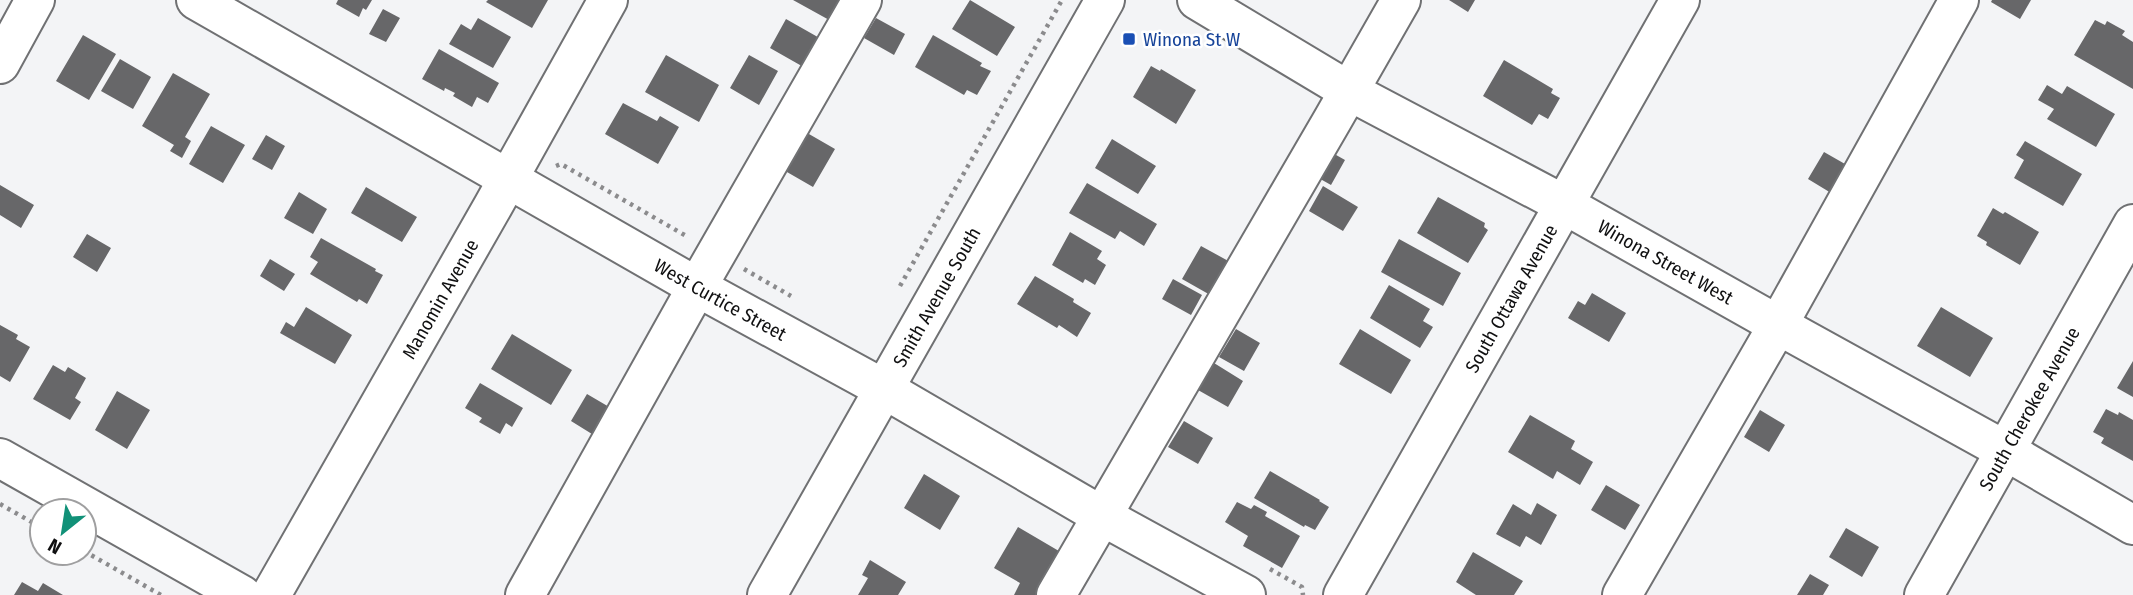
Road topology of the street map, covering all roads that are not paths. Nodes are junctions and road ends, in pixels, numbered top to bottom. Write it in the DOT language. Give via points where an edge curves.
graph roads {
  1 [pos="35,0"];
  2 [pos="195,0"];
  3 [pos="608,0"];
  4 [pos="862,0"];
  5 [pos="1105,0"];
  6 [pos="1197,0"];
  7 [pos="1401,0"];
  8 [pos="1680,0"];
  9 [pos="1959,0"];
  10 [pos="0,64"];
  11 [pos="1349,91"];
  12 [pos="509,178"];
  13 [pos="1565,205"];
  14 [pos="2133,224"];
  15 [pos="697,287"];
  16 [pos="1778,325"];
  17 [pos="884,389"];
  18 [pos="2006,451"];
  19 [pos="0,458"];
  20 [pos="1102,516"];
  21 [pos="2133,525"];
  22 [pos="242,595"];
  23 [pos="271,595"];
  24 [pos="525,595"];
  25 [pos="767,595"];
  26 [pos="1056,595"];
  27 [pos="1246,595"];
  28 [pos="1343,595"];
  29 [pos="1622,595"];
  30 [pos="1924,595"];
  1 -- 10 [label="street"];
  2 -- 12 [label="street, West Curtice Street"];
  3 -- 12 [label="street, Manomin Avenue"];
  4 -- 15 [label="street"];
  5 -- 17 [label="street, Smith Avenue South"];
  6 -- 11 [label="street, Winona Street West"];
  7 -- 11 [label="street"];
  8 -- 13 [label="street, South Ottawa Avenue"];
  9 -- 16 [label="street"];
  11 -- 13 [label="street, Winona Street West"];
  11 -- 20 [label="street"];
  12 -- 15 [label="street, West Curtice Street"];
  12 -- 23 [label="street, Manomin Avenue"];
  13 -- 16 [label="street, Winona Street West"];
  13 -- 28 [label="street, South Ottawa Avenue"];
  14 -- 18 [label="street, South Cherokee Avenue"];
  15 -- 17 [label="street, West Curtice Street"];
  15 -- 24 [label="street"];
  16 -- 18 [label="street, Winona Street West"];
  16 -- 29 [label="street"];
  17 -- 20 [label="street, West Curtice Street"];
  17 -- 25 [label="street, Smith Avenue South"];
  18 -- 21 [label="street, Winona Street West"];
  18 -- 30 [label="street, South Cherokee Avenue"];
  19 -- 22 [label="street"];
  20 -- 26 [label="street"];
  20 -- 27 [label="street, West Curtice Street"];
}
